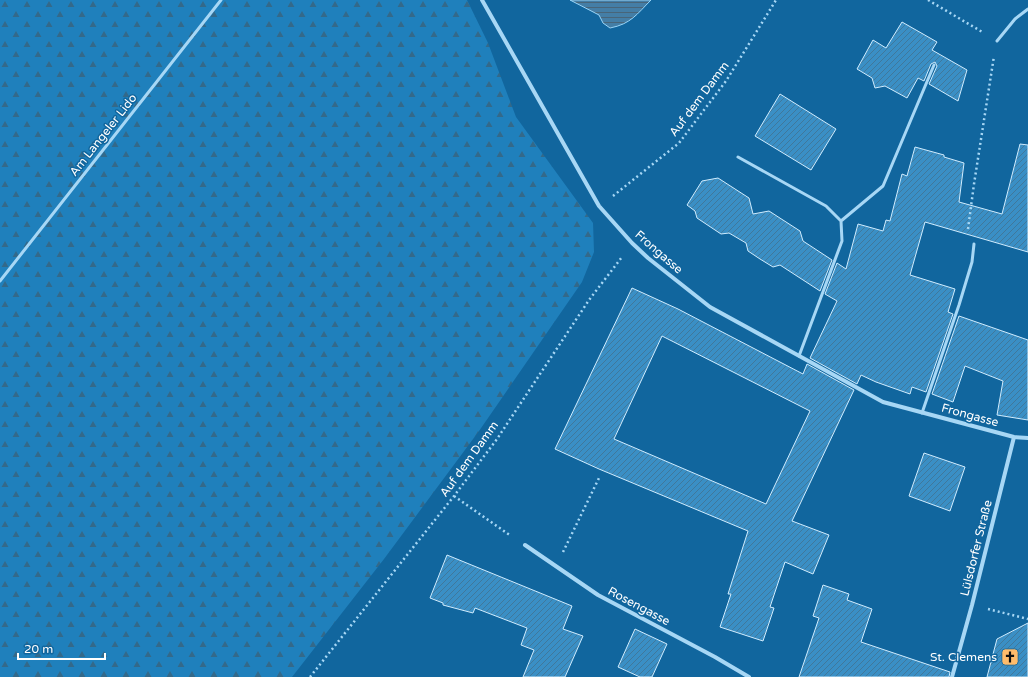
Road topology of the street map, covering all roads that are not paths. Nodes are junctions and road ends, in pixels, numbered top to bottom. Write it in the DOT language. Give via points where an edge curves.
graph roads {
  1 [pos="221,0"];
  2 [pos="482,0"];
  3 [pos="1028,9"];
  4 [pos="997,41"];
  5 [pos="934,65"];
  6 [pos="738,157"];
  7 [pos="841,221"];
  8 [pos="974,244"];
  9 [pos="0,281"];
  10 [pos="799,356"];
  11 [pos="922,413"];
  12 [pos="1014,437"];
  13 [pos="1028,438"];
  14 [pos="525,545"];
  15 [pos="749,677"];
  16 [pos="952,677"];
  1 -- 9 [label="lane, Am Langeler Lido"];
  2 -- 10 [label="street, Frongasse" via="599,206 632,244 710,307"];
  3 -- 4 [label="lane"];
  5 -- 7 [label="lane" via="884,186"];
  6 -- 7 [label="lane" via="826,206"];
  7 -- 10 [label="lane" via="842,241"];
  8 -- 11 [label="lane, Frongasse" via="972,262 959,305"];
  10 -- 11 [label="street, Frongasse" via="883,402"];
  11 -- 12 [label="street, Frongasse"];
  12 -- 13 [label="street"];
  12 -- 16 [label="street, Lülsdorfer Straße"];
  14 -- 15 [label="street, Rosengasse" via="598,595"];
}
